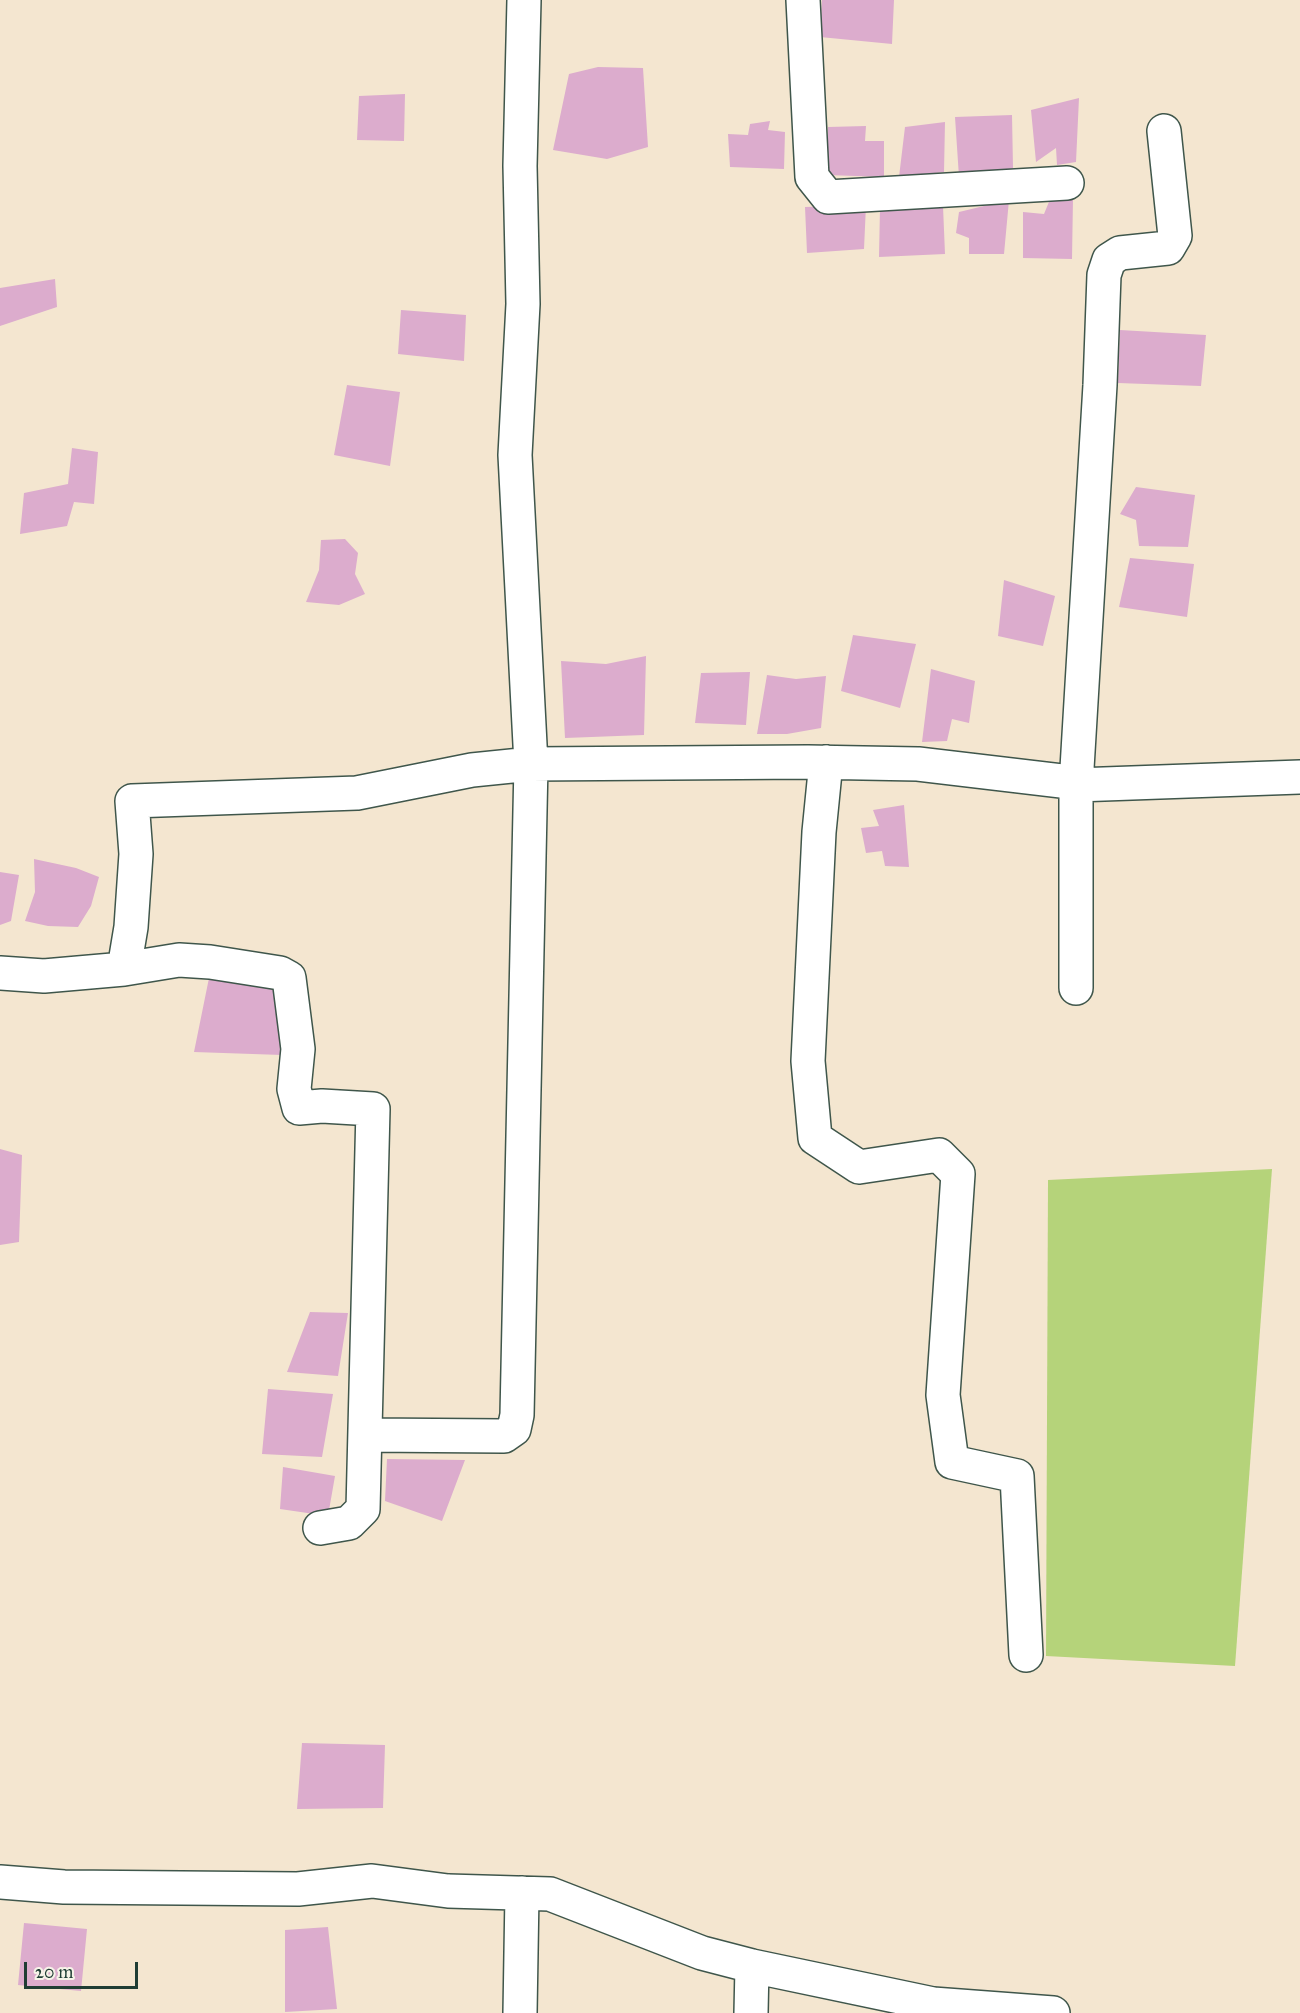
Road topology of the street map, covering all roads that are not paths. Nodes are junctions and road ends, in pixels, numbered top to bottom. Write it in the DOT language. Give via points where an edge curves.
graph roads {
  1 [pos="524,0"];
  2 [pos="803,0"];
  3 [pos="1164,130"];
  4 [pos="1067,183"];
  5 [pos="826,762"];
  6 [pos="531,764"];
  7 [pos="1300,777"];
  8 [pos="1076,786"];
  9 [pos="124,969"];
  10 [pos="0,973"];
  11 [pos="1076,988"];
  12 [pos="365,1435"];
  13 [pos="320,1528"];
  14 [pos="1026,1655"];
  15 [pos="0,1882"];
  16 [pos="522,1893"];
  17 [pos="752,1966"];
  18 [pos="520,2013"];
  19 [pos="751,2013"];
  20 [pos="1053,2013"];
  1 -- 6 [label="street" via="520,166 523,304 515,455"];
  2 -- 4 [label="street" via="812,177 828,197"];
  3 -- 8 [label="street" via="1175,236 1168,248 1120,253 1109,260 1104,275"];
  5 -- 6 [label="street"];
  5 -- 8 [label="street" via="918,764 1070,782"];
  5 -- 14 [label="street" via="808,1061 815,1138 859,1167 939,1155 958,1174 943,1395 952,1462 1017,1476"];
  6 -- 9 [label="street" via="472,770 357,793 132,801 136,854"];
  6 -- 12 [label="street" via="514,1429 504,1436"];
  7 -- 8 [label="street"];
  8 -- 11 [label="street"];
  9 -- 10 [label="street" via="44,976"];
  9 -- 12 [label="street" via="178,960 280,973 289,978 298,1049 294,1089 299,1108 373,1108"];
  12 -- 13 [label="street" via="363,1509 349,1523"];
  15 -- 16 [label="street" via="64,1887 298,1889 372,1881 448,1891"];
  16 -- 17 [label="street" via="550,1894 702,1953"];
  16 -- 18 [label="street"];
  17 -- 19 [label="street"];
  17 -- 20 [label="street" via="933,2004"];
}
